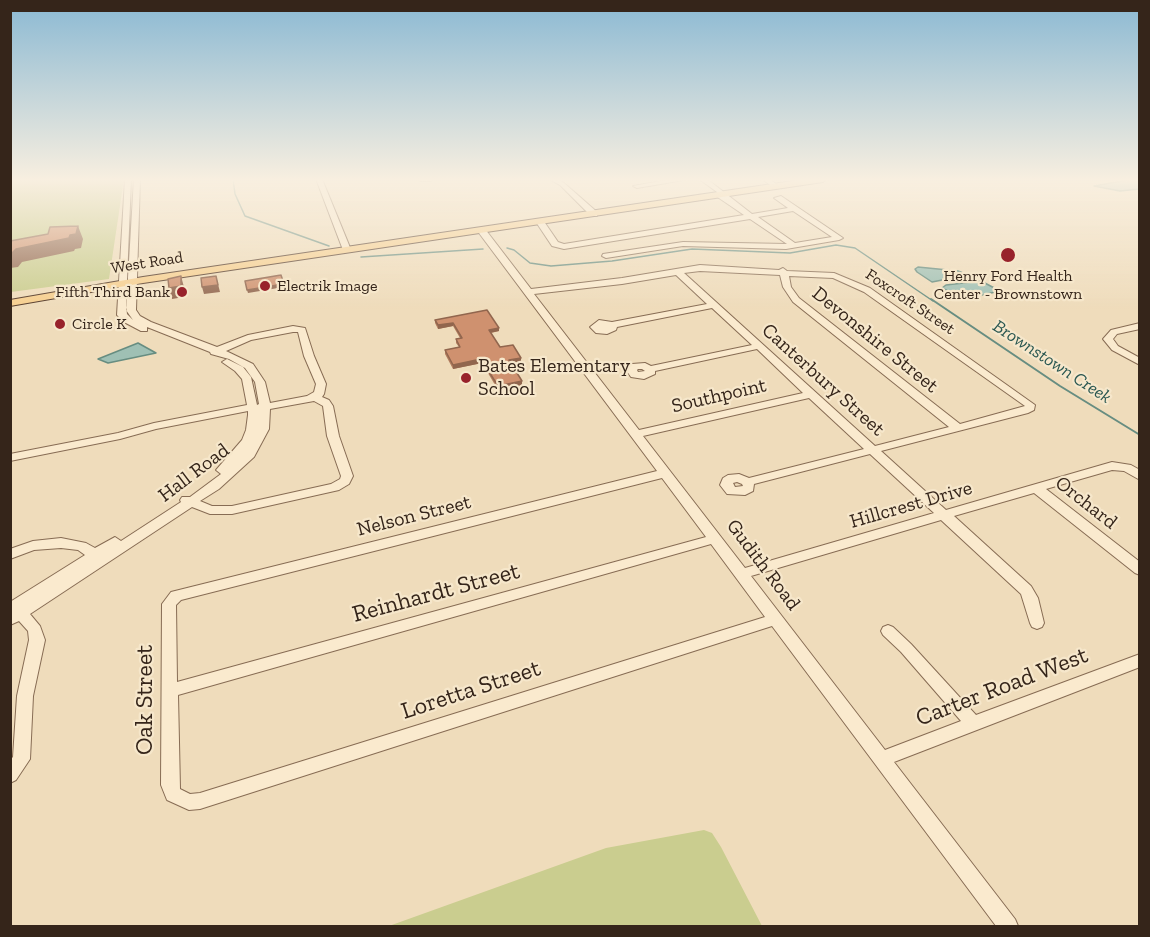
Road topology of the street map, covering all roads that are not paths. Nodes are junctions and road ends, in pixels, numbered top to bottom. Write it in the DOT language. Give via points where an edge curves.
graph roads {
  1 [pos="135,223"];
  2 [pos="336,223"];
  3 [pos="536,223"];
  4 [pos="713,223"];
  5 [pos="761,223"];
  6 [pos="815,223"];
  7 [pos="125,224"];
  8 [pos="482,231"];
  9 [pos="620,239"];
  10 [pos="794,246"];
  11 [pos="347,250"];
  12 [pos="634,251"];
  13 [pos="133,253"];
  14 [pos="123,255"];
  15 [pos="606,256"];
  16 [pos="133,265"];
  17 [pos="122,266"];
  18 [pos="677,271"];
  19 [pos="783,271"];
  20 [pos="126,283"];
  21 [pos="530,294"];
  22 [pos="10,303"];
  23 [pos="715,306"];
  24 [pos="612,325"];
  25 [pos="1140,326"];
  26 [pos="759,346"];
  27 [pos="214,353"];
  28 [pos="1140,362"];
  29 [pos="650,369"];
  30 [pos="811,394"];
  31 [pos="310,399"];
  32 [pos="256,409"];
  33 [pos="958,428"];
  34 [pos="635,434"];
  35 [pos="873,450"];
  36 [pos="10,458"];
  37 [pos="665,473"];
  38 [pos="1140,476"];
  39 [pos="748,482"];
  40 [pos="1036,488"];
  41 [pos="187,500"];
  42 [pos="945,515"];
  43 [pos="715,539"];
  44 [pos="10,554"];
  45 [pos="100,557"];
  46 [pos="1140,570"];
  47 [pos="741,574"];
  48 [pos="173,598"];
  49 [pos="13,613"];
  50 [pos="776,620"];
  51 [pos="1037,623"];
  52 [pos="888,631"];
  53 [pos="1140,660"];
  54 [pos="170,691"];
  55 [pos="974,724"];
  56 [pos="881,759"];
  57 [pos="10,775"];
  58 [pos="180,798"];
  59 [pos="1008,927"];
  1 -- 7 [label="street"];
  1 -- 13 [label="street, Hall Road"];
  2 -- 11 [label="street"];
  3 -- 8 [label="main road, West Road"];
  3 -- 9 [label="street" via="538,230 561,247"];
  4 -- 9 [label="street"];
  5 -- 10 [label="street"];
  6 -- 10 [label="street" via="839,238"];
  7 -- 14 [label="street, Hall Road"];
  8 -- 11 [label="main road, West Road"];
  8 -- 21 [label="street, Gudith Road"];
  9 -- 12 [label="street"];
  10 -- 12 [label="street" via="694,243"];
  11 -- 20 [label="main road, West Road"];
  12 -- 15 [label="street"];
  13 -- 14 [label="street"];
  13 -- 16 [label="street, Hall Road"];
  14 -- 17 [label="street, Hall Road"];
  16 -- 17 [label="street"];
  16 -- 20 [label="street, Hall Road"];
  17 -- 20 [label="street, Hall Road"];
  18 -- 19 [label="street, Foxcroft Street" via="706,267"];
  18 -- 21 [label="street, Foxcroft Street"];
  18 -- 23 [label="street, Canterbury Street"];
  19 -- 33 [label="street, Devonshire Street" via="787,288 796,300"];
  19 -- 33 [label="street, Foxcroft Street" via="834,276 862,286 1031,407"];
  20 -- 22 [label="main road, West Road"];
  20 -- 27 [label="street, Hall Road" via="126,311 151,329"];
  21 -- 34 [label="street, Gudith Road"];
  23 -- 24 [label="street"];
  23 -- 26 [label="street, Canterbury Street"];
  25 -- 28 [label="street" via="1114,332 1108,339 1115,348"];
  26 -- 29 [label="street"];
  26 -- 30 [label="street, Canterbury Street"];
  27 -- 31 [label="street" via="248,338 302,330 321,384 319,394"];
  27 -- 32 [label="street, Hall Road" via="241,360 254,370 260,381"];
  30 -- 34 [label="street, Southpoint"];
  30 -- 35 [label="street, Canterbury Street"];
  31 -- 32 [label="street"];
  31 -- 41 [label="street" via="320,398 328,406 333,436 347,476 345,482 232,510 210,510"];
  32 -- 36 [label="street"];
  32 -- 41 [label="street, Hall Road" via="263,429 250,454 226,477"];
  33 -- 35 [label="street"];
  34 -- 37 [label="street, Gudith Road"];
  35 -- 39 [label="street"];
  35 -- 42 [label="street, Canterbury Street"];
  37 -- 43 [label="street, Gudith Road"];
  37 -- 48 [label="street, Nelson Street"];
  38 -- 40 [label="street, Hillcrest Drive" via="1116,466"];
  40 -- 42 [label="street, Hillcrest Drive"];
  40 -- 46 [label="street, Orchard"];
  41 -- 45 [label="street, Hall Road"];
  42 -- 47 [label="street, Hillcrest Drive"];
  42 -- 51 [label="street, Canterbury Street" via="1026,590"];
  43 -- 47 [label="street, Gudith Road"];
  43 -- 54 [label="street, Reinhardt Street"];
  44 -- 45 [label="street" via="61,543 81,546"];
  45 -- 49 [label="street, Hall Road"];
  47 -- 50 [label="street, Gudith Road"];
  48 -- 54 [label="street, Oak Street" via="169,604"];
  49 -- 57 [label="street" via="35,630 37,640 25,696 21,759"];
  50 -- 56 [label="street, Gudith Road"];
  50 -- 58 [label="street, Loretta Street" via="214,797 189,802"];
  52 -- 55 [label="street"];
  53 -- 55 [label="street, Carter Road West"];
  54 -- 58 [label="street, Oak Street" via="170,785 173,794"];
  55 -- 56 [label="street, Carter Road West"];
  56 -- 59 [label="street, Gudith Road"];
}
